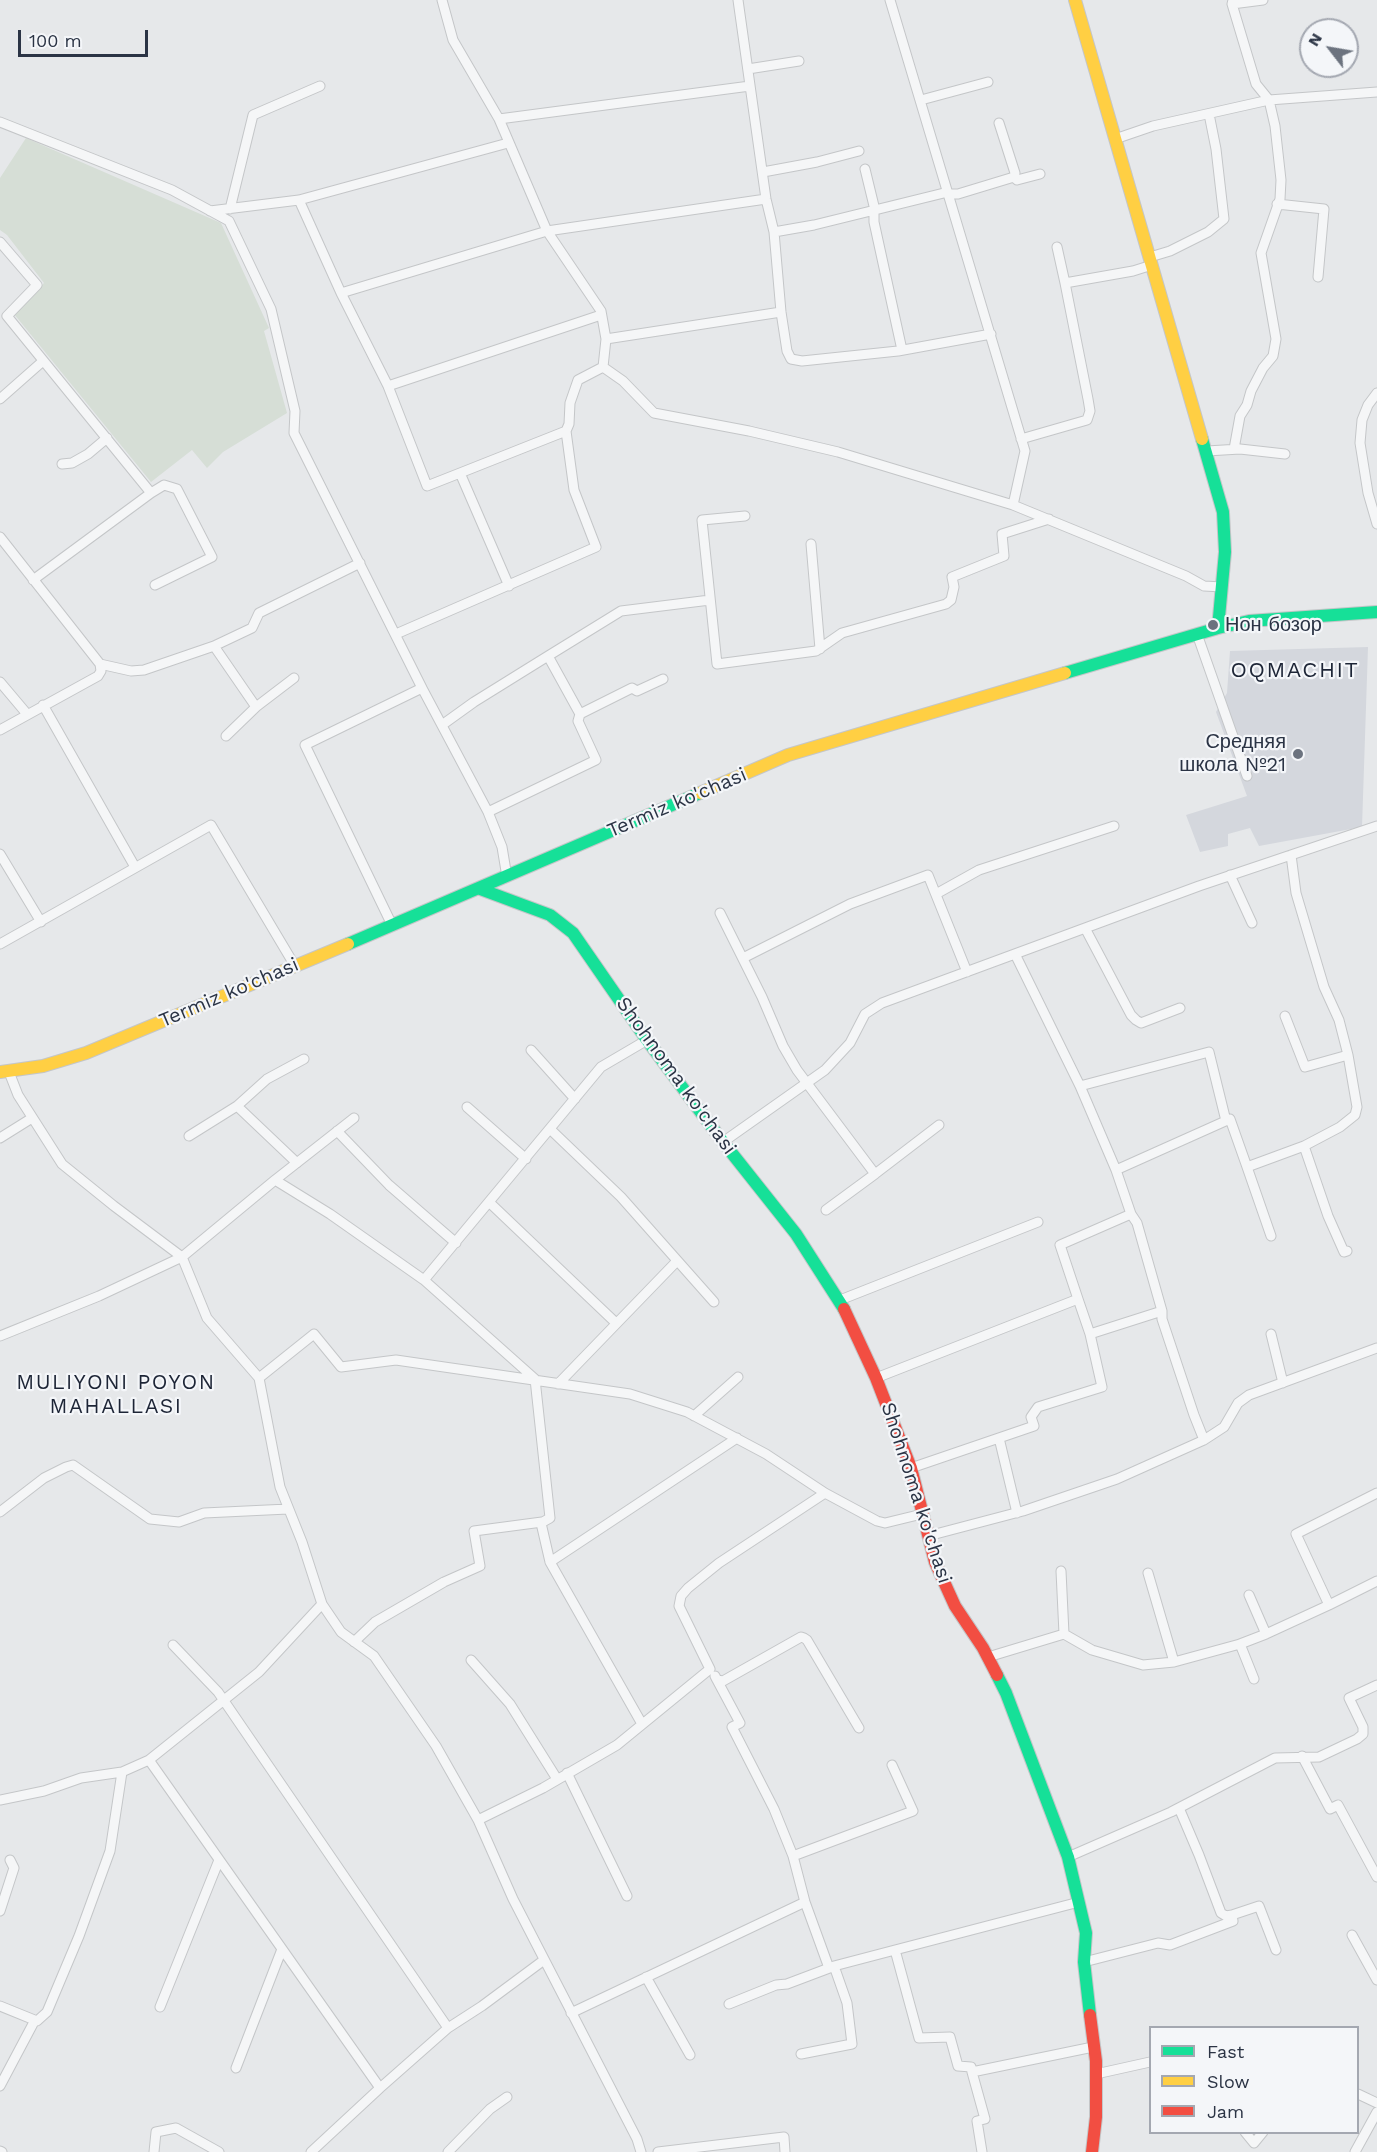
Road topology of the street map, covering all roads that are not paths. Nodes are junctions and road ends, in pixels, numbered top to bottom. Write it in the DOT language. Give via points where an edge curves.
graph roads {
  1 [pos="442,0"];
  2 [pos="738,0"];
  3 [pos="890,0"];
  4 [pos="1075,0"];
  5 [pos="1263,0"];
  6 [pos="1232,2"];
  7 [pos="799,61"];
  8 [pos="748,69"];
  9 [pos="988,82"];
  10 [pos="320,86"];
  11 [pos="750,86"];
  12 [pos="1377,92"];
  13 [pos="921,100"];
  14 [pos="1269,100"];
  15 [pos="1209,114"];
  16 [pos="499,118"];
  17 [pos="0,122"];
  18 [pos="999,123"];
  19 [pos="1115,139"];
  20 [pos="508,143"];
  21 [pos="859,151"];
  22 [pos="865,169"];
  23 [pos="763,172"];
  24 [pos="1040,174"];
  25 [pos="1014,177"];
  26 [pos="949,193"];
  27 [pos="299,200"];
  28 [pos="766,200"];
  29 [pos="1277,204"];
  30 [pos="230,209"];
  31 [pos="210,211"];
  32 [pos="874,211"];
  33 [pos="547,231"];
  34 [pos="774,232"];
  35 [pos="0,242"];
  36 [pos="1057,247"];
  37 [pos="1151,261"];
  38 [pos="1318,276"];
  39 [pos="1065,284"];
  40 [pos="342,293"];
  41 [pos="781,312"];
  42 [pos="601,315"];
  43 [pos="991,334"];
  44 [pos="606,339"];
  45 [pos="902,350"];
  46 [pos="43,361"];
  47 [pos="603,367"];
  48 [pos="388,386"];
  49 [pos="1377,393"];
  50 [pos="0,399"];
  51 [pos="566,431"];
  52 [pos="106,438"];
  53 [pos="1021,439"];
  54 [pos="1234,448"];
  55 [pos="1207,451"];
  56 [pos="1285,454"];
  57 [pos="62,464"];
  58 [pos="460,473"];
  59 [pos="151,493"];
  60 [pos="1013,505"];
  61 [pos="745,516"];
  62 [pos="1049,519"];
  63 [pos="1377,524"];
  64 [pos="0,537"];
  65 [pos="811,544"];
  66 [pos="360,563"];
  67 [pos="33,580"];
  68 [pos="155,585"];
  69 [pos="508,586"];
  70 [pos="1222,587"];
  71 [pos="710,600"];
  72 [pos="1377,612"];
  73 [pos="1218,628"];
  74 [pos="1197,633"];
  75 [pos="396,634"];
  76 [pos="214,646"];
  77 [pos="820,649"];
  78 [pos="548,656"];
  79 [pos="100,664"];
  80 [pos="294,678"];
  81 [pos="663,679"];
  82 [pos="0,682"];
  83 [pos="422,688"];
  84 [pos="43,705"];
  85 [pos="256,707"];
  86 [pos="27,714"];
  87 [pos="580,714"];
  88 [pos="442,725"];
  89 [pos="0,730"];
  90 [pos="226,736"];
  91 [pos="1247,776"];
  92 [pos="488,812"];
  93 [pos="1114,826"];
  94 [pos="1377,826"];
  95 [pos="0,854"];
  96 [pos="1291,855"];
  97 [pos="135,867"];
  98 [pos="1230,875"];
  99 [pos="507,877"];
  100 [pos="480,888"];
  101 [pos="936,894"];
  102 [pos="720,913"];
  103 [pos="41,922"];
  104 [pos="1252,923"];
  105 [pos="392,925"];
  106 [pos="1085,928"];
  107 [pos="0,944"];
  108 [pos="1016,954"];
  109 [pos="742,958"];
  110 [pos="295,966"];
  111 [pos="967,972"];
  112 [pos="1180,1008"];
  113 [pos="1285,1016"];
  114 [pos="647,1040"];
  115 [pos="531,1050"];
  116 [pos="1348,1055"];
  117 [pos="304,1059"];
  118 [pos="4,1072"];
  119 [pos="806,1084"];
  120 [pos="1080,1086"];
  121 [pos="575,1100"];
  122 [pos="237,1106"];
  123 [pos="466,1107"];
  124 [pos="32,1118"];
  125 [pos="354,1118"];
  126 [pos="1226,1121"];
  127 [pos="939,1125"];
  128 [pos="550,1130"];
  129 [pos="337,1131"];
  130 [pos="189,1136"];
  131 [pos="0,1138"];
  132 [pos="723,1142"];
  133 [pos="1304,1146"];
  134 [pos="526,1159"];
  135 [pos="297,1163"];
  136 [pos="1247,1167"];
  137 [pos="1116,1170"];
  138 [pos="875,1174"];
  139 [pos="275,1180"];
  140 [pos="490,1203"];
  141 [pos="826,1210"];
  142 [pos="1131,1214"];
  143 [pos="1038,1222"];
  144 [pos="1271,1236"];
  145 [pos="456,1243"];
  146 [pos="1347,1251"];
  147 [pos="182,1257"];
  148 [pos="677,1261"];
  149 [pos="424,1280"];
  150 [pos="1078,1299"];
  151 [pos="840,1300"];
  152 [pos="714,1302"];
  153 [pos="1162,1311"];
  154 [pos="616,1323"];
  155 [pos="1090,1334"];
  156 [pos="1272,1334"];
  157 [pos="0,1336"];
  158 [pos="1377,1348"];
  159 [pos="738,1377"];
  160 [pos="259,1378"];
  161 [pos="876,1378"];
  162 [pos="535,1379"];
  163 [pos="1283,1383"];
  164 [pos="558,1384"];
  165 [pos="694,1416"];
  166 [pos="737,1438"];
  167 [pos="999,1438"];
  168 [pos="1204,1440"];
  169 [pos="911,1468"];
  170 [pos="825,1493"];
  171 [pos="1377,1493"];
  172 [pos="288,1509"];
  173 [pos="0,1512"];
  174 [pos="1017,1513"];
  175 [pos="922,1514"];
  176 [pos="542,1522"];
  177 [pos="928,1536"];
  178 [pos="549,1562"];
  179 [pos="1061,1571"];
  180 [pos="1148,1573"];
  181 [pos="1377,1581"];
  182 [pos="1249,1595"];
  183 [pos="322,1604"];
  184 [pos="1329,1605"];
  185 [pos="1064,1634"];
  186 [pos="1266,1634"];
  187 [pos="354,1642"];
  188 [pos="1240,1644"];
  189 [pos="173,1645"];
  190 [pos="988,1657"];
  191 [pos="471,1660"];
  192 [pos="1174,1662"];
  193 [pos="710,1669"];
  194 [pos="1254,1679"];
  195 [pos="717,1680"];
  196 [pos="1377,1685"];
  197 [pos="224,1701"];
  198 [pos="642,1724"];
  199 [pos="859,1728"];
  200 [pos="1302,1756"];
  201 [pos="149,1761"];
  202 [pos="892,1765"];
  203 [pos="122,1772"];
  204 [pos="567,1773"];
  205 [pos="557,1779"];
  206 [pos="0,1800"];
  207 [pos="1179,1809"];
  208 [pos="478,1820"];
  209 [pos="793,1856"];
  210 [pos="1068,1857"];
  211 [pos="10,1860"];
  212 [pos="219,1860"];
  213 [pos="1377,1876"];
  214 [pos="627,1896"];
  215 [pos="804,1902"];
  216 [pos="1078,1902"];
  217 [pos="0,1911"];
  218 [pos="1232,1915"];
  219 [pos="1352,1935"];
  220 [pos="282,1950"];
  221 [pos="895,1950"];
  222 [pos="1276,1950"];
  223 [pos="544,1960"];
  224 [pos="1084,1962"];
  225 [pos="832,1967"];
  226 [pos="646,1977"];
  227 [pos="1377,1980"];
  228 [pos="729,2004"];
  229 [pos="0,2006"];
  230 [pos="160,2007"];
  231 [pos="571,2013"];
  232 [pos="35,2020"];
  233 [pos="448,2028"];
  234 [pos="1094,2047"];
  235 [pos="801,2054"];
  236 [pos="690,2055"];
  237 [pos="1149,2062"];
  238 [pos="236,2068"];
  239 [pos="972,2072"];
  240 [pos="1096,2074"];
  241 [pos="0,2086"];
  242 [pos="380,2088"];
  243 [pos="1359,2094"];
  244 [pos="507,2097"];
  245 [pos="1377,2103"];
  246 [pos="1377,2112"];
  247 [pos="1246,2134"];
  248 [pos="1262,2134"];
  249 [pos="154,2152"];
  250 [pos="219,2152"];
  251 [pos="310,2152"];
  252 [pos="448,2152"];
  253 [pos="641,2152"];
  254 [pos="658,2152"];
  255 [pos="785,2152"];
  256 [pos="982,2152"];
  257 [pos="1092,2152"];
  258 [pos="1355,2152"];
  1 -- 16 [label="street" via="453,40"];
  2 -- 8 [label="street"];
  3 -- 13 [label="street"];
  4 -- 19 [label="main road"];
  5 -- 6 [label="street"];
  6 -- 14 [label="street" via="1256,84"];
  7 -- 8 [label="street"];
  8 -- 11 [label="street"];
  9 -- 13 [label="street"];
  10 -- 30 [label="street" via="253,115"];
  11 -- 16 [label="street"];
  11 -- 23 [label="street"];
  12 -- 14 [label="street"];
  13 -- 26 [label="street"];
  14 -- 15 [label="street"];
  14 -- 29 [label="street" via="1281,180"];
  15 -- 19 [label="street"];
  15 -- 37 [label="street" via="1224,219 1208,232"];
  16 -- 20 [label="street"];
  17 -- 31 [label="street" via="172,190"];
  18 -- 25 [label="street"];
  19 -- 37 [label="main road"];
  20 -- 27 [label="street"];
  20 -- 33 [label="street"];
  21 -- 23 [label="street"];
  22 -- 32 [label="street"];
  23 -- 28 [label="street"];
  24 -- 25 [label="street" via="1017,180"];
  25 -- 26 [label="street" via="958,194"];
  26 -- 32 [label="street"];
  26 -- 43 [label="street"];
  27 -- 30 [label="street"];
  27 -- 40 [label="street"];
  28 -- 33 [label="street"];
  28 -- 34 [label="street"];
  29 -- 38 [label="street" via="1324,209"];
  29 -- 54 [label="street" via="1261,253 1276,339 1273,356 1240,416"];
  30 -- 31 [label="street"];
  31 -- 66 [label="street" via="229,221 271,309 294,411 294,433"];
  32 -- 34 [label="street"];
  32 -- 45 [label="street"];
  33 -- 40 [label="street"];
  33 -- 42 [label="street"];
  34 -- 41 [label="street"];
  35 -- 46 [label="street" via="38,285 7,316"];
  36 -- 39 [label="street"];
  37 -- 39 [label="street" via="1133,271"];
  37 -- 55 [label="main road"];
  39 -- 53 [label="street" via="1088,399 1087,420"];
  40 -- 48 [label="street"];
  41 -- 44 [label="street"];
  41 -- 45 [label="street" via="791,359"];
  42 -- 44 [label="street"];
  42 -- 48 [label="street"];
  43 -- 45 [label="street"];
  43 -- 53 [label="street"];
  44 -- 47 [label="street"];
  46 -- 50 [label="street"];
  46 -- 52 [label="street"];
  47 -- 51 [label="street" via="578,380"];
  47 -- 60 [label="street" via="654,413 838,452"];
  48 -- 58 [label="street" via="427,486"];
  49 -- 63 [label="street" via="1362,420 1360,442"];
  51 -- 58 [label="street"];
  51 -- 69 [label="street" via="574,490 597,547"];
  52 -- 57 [label="street" via="88,454"];
  52 -- 59 [label="street"];
  53 -- 60 [label="street" via="1024,451"];
  54 -- 55 [label="street"];
  54 -- 56 [label="street"];
  55 -- 70 [label="main road" via="1223,512 1226,552"];
  58 -- 69 [label="street"];
  59 -- 67 [label="street"];
  59 -- 68 [label="street" via="164,485 177,489 212,556"];
  60 -- 62 [label="street"];
  61 -- 71 [label="street" via="702,520"];
  62 -- 70 [label="street" via="1204,586"];
  62 -- 77 [label="street" via="1002,534 1004,556 952,578 954,587 946,604 842,633"];
  64 -- 67 [label="street"];
  65 -- 77 [label="street"];
  66 -- 75 [label="street"];
  66 -- 76 [label="street" via="259,613 252,628"];
  67 -- 79 [label="street"];
  69 -- 75 [label="street"];
  70 -- 73 [label="main road"];
  71 -- 77 [label="street" via="717,664"];
  71 -- 78 [label="street" via="621,611"];
  72 -- 73 [label="main road, Termiz ko'chasi" via="1249,621"];
  73 -- 74 [label="main road, Termiz ko'chasi"];
  74 -- 91 [label="street"];
  74 -- 99 [label="main road, Termiz ko'chasi" via="788,755"];
  75 -- 83 [label="street"];
  76 -- 79 [label="street" via="144,670"];
  76 -- 85 [label="street"];
  78 -- 87 [label="street"];
  78 -- 88 [label="street"];
  79 -- 84 [label="street" via="98,676"];
  80 -- 85 [label="street"];
  81 -- 87 [label="street" via="637,690 632,688"];
  82 -- 86 [label="street"];
  83 -- 88 [label="street"];
  83 -- 105 [label="street" via="305,745"];
  84 -- 86 [label="street"];
  84 -- 97 [label="street"];
  85 -- 90 [label="street"];
  86 -- 89 [label="street"];
  87 -- 92 [label="street" via="578,721 596,760"];
  88 -- 92 [label="street"];
  92 -- 99 [label="street" via="502,847"];
  93 -- 101 [label="street" via="979,870"];
  94 -- 96 [label="street"];
  95 -- 103 [label="street"];
  96 -- 98 [label="street"];
  96 -- 116 [label="street" via="1296,893"];
  97 -- 103 [label="street"];
  97 -- 110 [label="street" via="211,825"];
  98 -- 104 [label="street"];
  98 -- 106 [label="street"];
  99 -- 100 [label="main road, Termiz ko'chasi"];
  100 -- 105 [label="main road, Termiz ko'chasi"];
  100 -- 114 [label="main road, Shohnoma ko'chasi" via="550,915 573,933"];
  101 -- 109 [label="street" via="928,875 924,876 850,904"];
  101 -- 111 [label="street"];
  102 -- 109 [label="street"];
  103 -- 107 [label="street"];
  105 -- 110 [label="main road, Termiz ko'chasi"];
  106 -- 108 [label="street"];
  106 -- 112 [label="street" via="1136,1020 1141,1023"];
  108 -- 111 [label="street"];
  108 -- 120 [label="street"];
  109 -- 119 [label="street" via="783,1046"];
  110 -- 118 [label="main road, Termiz ko'chasi" via="86,1053"];
  111 -- 119 [label="street" via="882,1003 865,1014 850,1043"];
  113 -- 116 [label="street" via="1305,1067"];
  114 -- 121 [label="street" via="602,1067"];
  114 -- 132 [label="main road, Shohnoma ko'chasi"];
  115 -- 121 [label="street"];
  116 -- 133 [label="street" via="1355,1115"];
  117 -- 122 [label="street" via="267,1079"];
  118 -- 124 [label="street"];
  119 -- 132 [label="street"];
  119 -- 138 [label="street"];
  120 -- 126 [label="street" via="1209,1052"];
  120 -- 137 [label="street"];
  121 -- 128 [label="street"];
  122 -- 130 [label="street"];
  122 -- 135 [label="street"];
  123 -- 134 [label="street"];
  124 -- 131 [label="street"];
  124 -- 147 [label="street" via="62,1164"];
  125 -- 129 [label="street"];
  126 -- 136 [label="street" via="1230,1119"];
  126 -- 137 [label="street"];
  127 -- 138 [label="street"];
  128 -- 134 [label="street"];
  128 -- 148 [label="street" via="621,1197"];
  129 -- 135 [label="street"];
  129 -- 145 [label="street" via="389,1185"];
  132 -- 151 [label="main road, Shohnoma ko'chasi" via="796,1234"];
  133 -- 136 [label="street"];
  133 -- 146 [label="street" via="1328,1216 1344,1252"];
  134 -- 140 [label="street"];
  135 -- 139 [label="street"];
  136 -- 144 [label="street"];
  137 -- 142 [label="street"];
  138 -- 141 [label="street"];
  139 -- 147 [label="street"];
  139 -- 149 [label="street"];
  140 -- 145 [label="street"];
  140 -- 154 [label="street"];
  142 -- 150 [label="street" via="1060,1245"];
  142 -- 153 [label="street"];
  143 -- 151 [label="street"];
  145 -- 149 [label="street"];
  147 -- 157 [label="street"];
  147 -- 160 [label="street" via="207,1318"];
  148 -- 152 [label="street"];
  148 -- 154 [label="street"];
  149 -- 162 [label="street"];
  150 -- 155 [label="street"];
  150 -- 161 [label="street"];
  151 -- 161 [label="main road, Shohnoma ko'chasi"];
  153 -- 155 [label="street"];
  153 -- 168 [label="street"];
  154 -- 164 [label="street"];
  155 -- 167 [label="street" via="1102,1387 1038,1407 1031,1417 1034,1426"];
  156 -- 163 [label="street"];
  158 -- 163 [label="street"];
  159 -- 165 [label="street"];
  160 -- 162 [label="street" via="314,1334 340,1367 396,1360"];
  160 -- 172 [label="street" via="280,1487"];
  161 -- 169 [label="main road, Shohnoma ko'chasi"];
  162 -- 164 [label="street"];
  162 -- 176 [label="street" via="550,1518"];
  163 -- 168 [label="street" via="1238,1402 1224,1427"];
  164 -- 165 [label="street" via="630,1394"];
  165 -- 166 [label="street"];
  166 -- 170 [label="street"];
  166 -- 178 [label="street"];
  167 -- 169 [label="street"];
  167 -- 174 [label="street"];
  168 -- 174 [label="street" via="1117,1479"];
  169 -- 175 [label="main road, Shohnoma ko'chasi"];
  170 -- 175 [label="street" via="885,1523"];
  170 -- 193 [label="street" via="719,1563 681,1596 678,1606"];
  171 -- 184 [label="street" via="1296,1534"];
  172 -- 173 [label="street" via="204,1513 179,1522 150,1519 73,1465 44,1478"];
  172 -- 183 [label="street"];
  174 -- 177 [label="street"];
  175 -- 177 [label="main road, Shohnoma ko'chasi"];
  176 -- 178 [label="street"];
  176 -- 187 [label="street" via="474,1531 480,1566 444,1582 375,1623"];
  177 -- 190 [label="main road, Shohnoma ko'chasi" via="955,1606"];
  178 -- 198 [label="street"];
  179 -- 185 [label="street"];
  180 -- 192 [label="street"];
  181 -- 184 [label="street"];
  182 -- 186 [label="street"];
  183 -- 187 [label="street" via="341,1632"];
  183 -- 197 [label="street" via="259,1672"];
  184 -- 186 [label="street"];
  185 -- 190 [label="street"];
  185 -- 192 [label="street" via="1092,1650 1143,1665"];
  186 -- 188 [label="street"];
  187 -- 208 [label="street" via="374,1656 391,1680 436,1746"];
  188 -- 192 [label="street"];
  188 -- 194 [label="street"];
  189 -- 197 [label="street"];
  190 -- 210 [label="main road, Shohnoma ko'chasi"];
  191 -- 205 [label="street" via="510,1704"];
  193 -- 195 [label="street"];
  193 -- 198 [label="street"];
  195 -- 199 [label="street" via="723,1682 804,1638"];
  195 -- 209 [label="street" via="740,1722 732,1727"];
  196 -- 200 [label="street" via="1349,1698 1363,1734 1319,1757"];
  197 -- 201 [label="street"];
  197 -- 233 [label="street"];
  198 -- 204 [label="street" via="617,1745"];
  200 -- 207 [label="street" via="1275,1758"];
  200 -- 213 [label="street" via="1330,1809 1338,1805"];
  201 -- 203 [label="street"];
  201 -- 212 [label="street"];
  202 -- 209 [label="street" via="913,1811"];
  203 -- 206 [label="street" via="81,1778"];
  203 -- 232 [label="street" via="110,1851 47,2012 42,2019"];
  204 -- 205 [label="street"];
  204 -- 214 [label="street"];
  205 -- 208 [label="street"];
  207 -- 210 [label="street"];
  207 -- 218 [label="street" via="1221,1913"];
  208 -- 223 [label="street"];
  209 -- 215 [label="street"];
  210 -- 216 [label="main road, Shohnoma ko'chasi"];
  211 -- 217 [label="street" via="14,1868"];
  212 -- 220 [label="street"];
  212 -- 230 [label="street"];
  215 -- 225 [label="street"];
  215 -- 226 [label="street"];
  216 -- 221 [label="street"];
  216 -- 224 [label="main road, Shohnoma ko'chasi" via="1086,1933"];
  218 -- 222 [label="street" via="1258,1906"];
  218 -- 224 [label="street" via="1233,1921 1170,1945 1158,1943"];
  219 -- 227 [label="street"];
  220 -- 238 [label="street"];
  220 -- 242 [label="street"];
  221 -- 225 [label="street"];
  221 -- 239 [label="street" via="919,2038 950,2037 958,2066 971,2067"];
  223 -- 231 [label="street"];
  223 -- 233 [label="street"];
  224 -- 234 [label="main road, Shohnoma ko'chasi"];
  225 -- 228 [label="street"];
  225 -- 235 [label="street" via="847,2003 852,2044"];
  226 -- 231 [label="street"];
  226 -- 236 [label="street"];
  229 -- 232 [label="street"];
  231 -- 253 [label="street"];
  232 -- 241 [label="street"];
  233 -- 242 [label="street"];
  234 -- 239 [label="street"];
  234 -- 240 [label="main road, Shohnoma ko'chasi"];
  237 -- 240 [label="street"];
  239 -- 256 [label="street" via="985,2119 977,2121"];
  240 -- 257 [label="main road, Shohnoma ko'chasi"];
  242 -- 251 [label="street"];
  243 -- 245 [label="street"];
  244 -- 252 [label="street"];
  246 -- 258 [label="street"];
  247 -- 248 [label="street" via="1254,2143"];
  249 -- 250 [label="street" via="156,2132 176,2128"];
  254 -- 255 [label="street" via="784,2137"];
}
